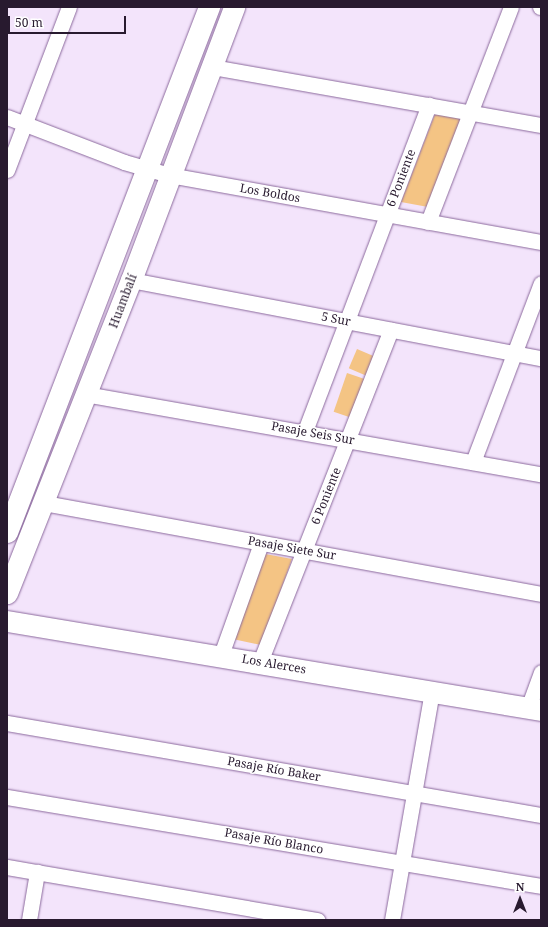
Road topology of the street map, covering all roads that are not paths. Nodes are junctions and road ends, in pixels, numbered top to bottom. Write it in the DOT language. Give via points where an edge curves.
graph roads {
  1 [pos="69,7"];
  2 [pos="209,7"];
  3 [pos="234,7"];
  4 [pos="511,7"];
  5 [pos="212,67"];
  6 [pos="429,105"];
  7 [pos="470,112"];
  8 [pos="7,117"];
  9 [pos="25,124"];
  10 [pos="541,125"];
  11 [pos="146,168"];
  12 [pos="7,170"];
  13 [pos="170,175"];
  14 [pos="387,214"];
  15 [pos="428,222"];
  16 [pos="541,242"];
  17 [pos="131,280"];
  18 [pos="541,283"];
  19 [pos="347,321"];
  20 [pos="391,330"];
  21 [pos="514,353"];
  22 [pos="541,358"];
  23 [pos="85,394"];
  24 [pos="305,431"];
  25 [pos="348,439"];
  26 [pos="473,462"];
  27 [pos="541,474"];
  28 [pos="44,503"];
  29 [pos="7,532"];
  30 [pos="261,543"];
  31 [pos="304,550"];
  32 [pos="7,593"];
  33 [pos="541,594"];
  34 [pos="7,621"];
  35 [pos="221,655"];
  36 [pos="260,662"];
  37 [pos="541,672"];
  38 [pos="432,691"];
  39 [pos="534,709"];
  40 [pos="7,723"];
  41 [pos="414,792"];
  42 [pos="7,797"];
  43 [pos="541,815"];
  44 [pos="402,863"];
  45 [pos="7,867"];
  46 [pos="37,872"];
  47 [pos="541,886"];
  48 [pos="29,920"];
  49 [pos="318,920"];
  50 [pos="392,920"];
  1 -- 9 [label="street"];
  2 -- 11 [label="street"];
  3 -- 5 [label="street, Huambalí"];
  4 -- 7 [label="street"];
  5 -- 6 [label="street"];
  5 -- 13 [label="street, Huambalí"];
  6 -- 7 [label="street"];
  6 -- 14 [label="street, 6 Poniente"];
  7 -- 10 [label="street"];
  7 -- 15 [label="street"];
  8 -- 9 [label="street, Los Boldos"];
  9 -- 11 [label="street, Los Boldos"];
  9 -- 12 [label="street"];
  11 -- 13 [label="street, Los Boldos"];
  11 -- 29 [label="street"];
  13 -- 14 [label="street, Los Boldos"];
  13 -- 17 [label="street, Huambalí"];
  14 -- 15 [label="street, Los Boldos"];
  14 -- 19 [label="street, 6 Poniente"];
  15 -- 16 [label="street, Los Boldos"];
  17 -- 19 [label="street, 5 Sur"];
  17 -- 23 [label="street, Huambalí"];
  18 -- 21 [label="street"];
  19 -- 20 [label="street, 5 Sur"];
  19 -- 24 [label="street, 6 Poniente"];
  20 -- 21 [label="street, 5 Sur"];
  20 -- 25 [label="street, 6 Poniente"];
  21 -- 22 [label="street, 5 Sur"];
  21 -- 26 [label="street"];
  23 -- 24 [label="street, Pasaje Seis Sur"];
  23 -- 28 [label="street, Huambalí"];
  24 -- 25 [label="street, Pasaje Seis Sur"];
  25 -- 26 [label="street, Pasaje Seis Sur"];
  25 -- 31 [label="street, 6 Poniente"];
  26 -- 27 [label="street, Pasaje Seis Sur"];
  28 -- 30 [label="street, Pasaje Siete Sur"];
  28 -- 32 [label="street, Huambalí"];
  30 -- 31 [label="street, Pasaje Siete Sur"];
  30 -- 35 [label="street"];
  31 -- 33 [label="street, Pasaje Siete Sur"];
  31 -- 36 [label="street, 6 Poniente"];
  34 -- 35 [label="street, Los Alerces"];
  35 -- 36 [label="street, Los Alerces"];
  36 -- 38 [label="street, Los Alerces"];
  37 -- 39 [label="street"];
  38 -- 39 [label="street, Los Alerces"];
  38 -- 41 [label="street"];
  40 -- 41 [label="street, Pasaje Río Baker"];
  41 -- 43 [label="street, Pasaje Río Baker"];
  41 -- 44 [label="street"];
  42 -- 44 [label="street, Pasaje Río Blanco"];
  44 -- 47 [label="street, Pasaje Río Blanco"];
  44 -- 50 [label="street"];
  45 -- 46 [label="street"];
  46 -- 48 [label="street"];
  46 -- 49 [label="street"];
}
